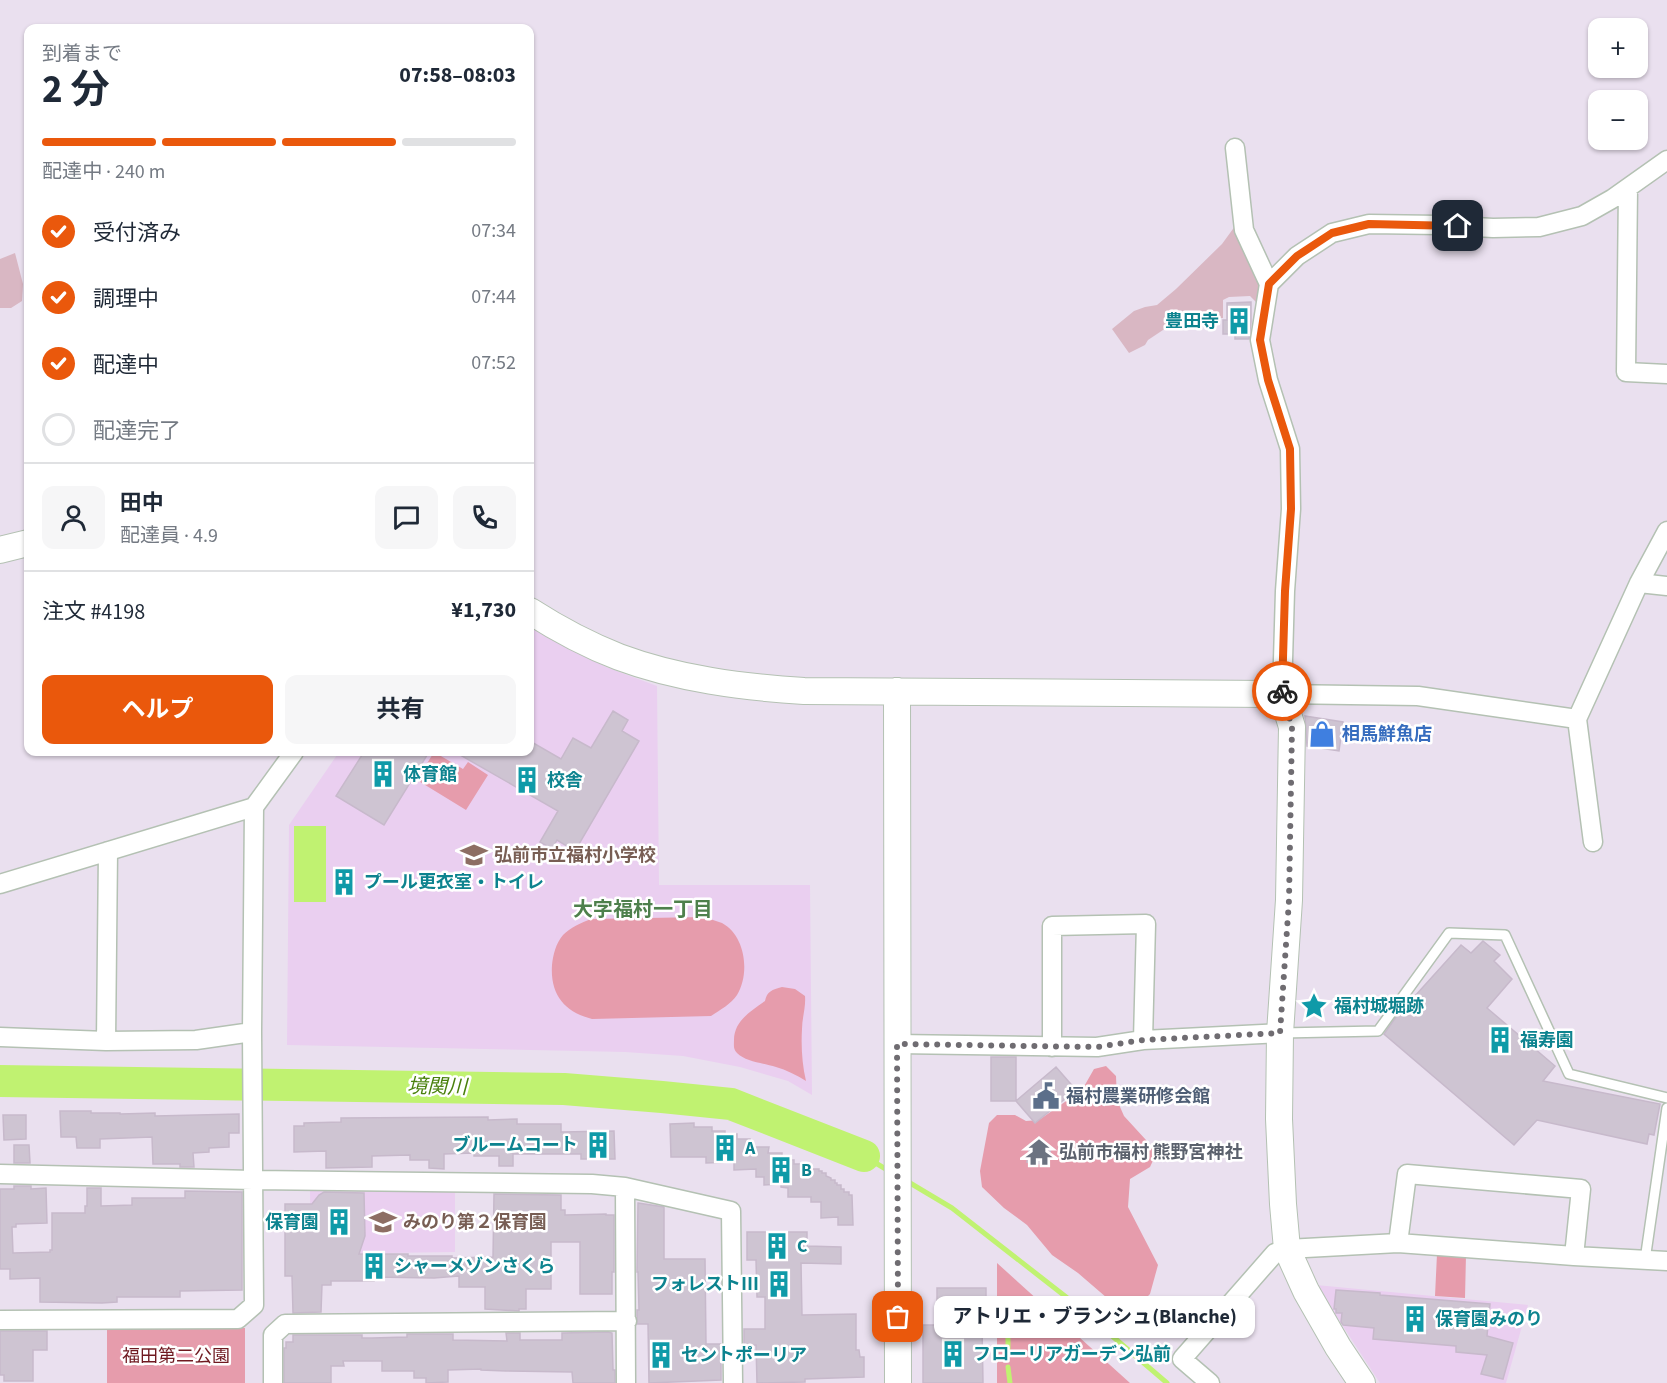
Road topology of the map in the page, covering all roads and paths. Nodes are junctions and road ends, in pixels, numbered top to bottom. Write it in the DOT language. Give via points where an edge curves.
graph roads {
  1 [pos="1235,148"];
  2 [pos="1667,160"];
  3 [pos="1628,188"];
  4 [pos="1269,284"];
  5 [pos="1667,374"];
  6 [pos="1667,531"];
  7 [pos="24,544"];
  8 [pos="0,550"];
  9 [pos="1639,583"];
  10 [pos="1667,586"];
  11 [pos="534,613"];
  12 [pos="897,691"];
  13 [pos="1282,693"];
  14 [pos="1577,719"];
  15 [pos="291,756"];
  16 [pos="254,807"];
  17 [pos="1593,842"];
  18 [pos="108,851"];
  19 [pos="0,884"];
  20 [pos="252,1032"];
  21 [pos="1280,1033"];
  22 [pos="0,1037"];
  23 [pos="1143,1040"];
  24 [pos="106,1041"];
  25 [pos="897,1044"];
  26 [pos="1052,1047"];
  27 [pos="1667,1098"];
  28 [pos="1667,1108"];
  29 [pos="0,1174"];
  30 [pos="253,1180"];
  31 [pos="625,1187"];
  32 [pos="1398,1242"];
  33 [pos="1287,1249"];
  34 [pos="1574,1256"];
  35 [pos="1645,1260"];
  36 [pos="1667,1261"];
  37 [pos="0,1320"];
  38 [pos="627,1321"];
  39 [pos="273,1383"];
  40 [pos="626,1383"];
  41 [pos="733,1383"];
  42 [pos="898,1383"];
  43 [pos="1210,1383"];
  44 [pos="1362,1383"];
  1 -- 4 [label="street" via="1244,230"];
  2 -- 3 [label="street"];
  3 -- 4 [label="street" via="1582,216 1539,227 1369,224 1332,233 1297,256"];
  3 -- 5 [label="street" via="1626,372"];
  4 -- 13 [label="street" via="1260,340 1290,449"];
  6 -- 9 [label="street"];
  7 -- 8 [label="street"];
  9 -- 10 [label="street"];
  9 -- 14 [label="street"];
  11 -- 12 [label="street" via="620,657 674,673 763,689"];
  12 -- 13 [label="street"];
  12 -- 25 [label="street"];
  13 -- 14 [label="street" via="1418,696"];
  13 -- 21 [label="street" via="1292,727 1289,900"];
  14 -- 17 [label="street"];
  15 -- 16 [label="street"];
  16 -- 18 [label="street"];
  16 -- 20 [label="street"];
  18 -- 19 [label="street"];
  18 -- 24 [label="street"];
  20 -- 24 [label="street" via="196,1040"];
  20 -- 30 [label="street"];
  21 -- 23 [label="street"];
  21 -- 27 [label="lane" via="1378,1031 1449,933 1505,935 1569,1074"];
  21 -- 33 [label="street"];
  22 -- 24 [label="street"];
  23 -- 26 [label="street" via="1097,1047"];
  23 -- 26 [label="street" via="1146,924 1052,926"];
  25 -- 26 [label="street"];
  25 -- 42 [label="street"];
  28 -- 35 [label="lane"];
  29 -- 30 [label="street"];
  30 -- 31 [label="street"];
  30 -- 37 [label="street" via="254,1305 238,1319"];
  31 -- 38 [label="street"];
  31 -- 41 [label="street" via="731,1211"];
  32 -- 33 [label="street"];
  32 -- 34 [label="street"];
  32 -- 34 [label="street" via="1407,1174 1581,1190"];
  33 -- 43 [label="street" via="1275,1254 1182,1359"];
  33 -- 44 [label="street" via="1306,1291"];
  34 -- 35 [label="street"];
  35 -- 36 [label="street"];
  38 -- 39 [label="street" via="285,1324 273,1335"];
  38 -- 40 [label="street"];
}
